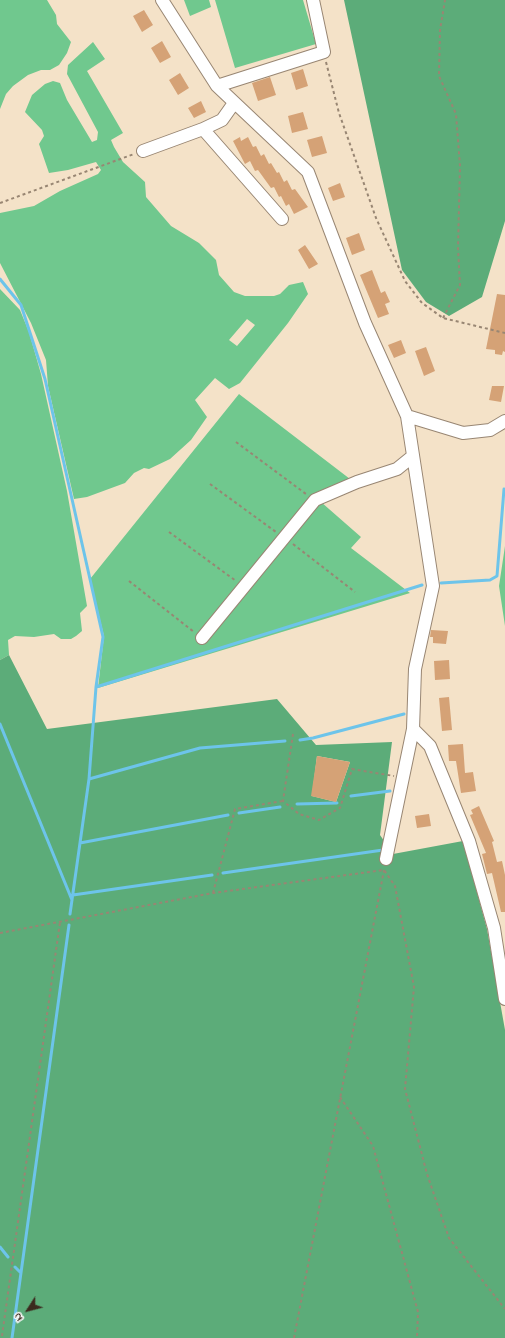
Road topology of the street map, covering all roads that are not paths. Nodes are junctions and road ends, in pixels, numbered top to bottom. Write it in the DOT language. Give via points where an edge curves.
graph roads {
  1 [pos="162,0"];
  2 [pos="313,0"];
  3 [pos="217,86"];
  4 [pos="234,103"];
  5 [pos="203,129"];
  6 [pos="143,151"];
  7 [pos="282,220"];
  8 [pos="407,416"];
  9 [pos="505,420"];
  10 [pos="413,456"];
  11 [pos="202,638"];
  12 [pos="413,729"];
  13 [pos="385,865"];
  14 [pos="505,999"];
  1 -- 3 [label="street"];
  2 -- 3 [label="street" via="324,52"];
  3 -- 4 [label="street"];
  4 -- 5 [label="street" via="222,120"];
  4 -- 8 [label="street" via="308,172 365,323"];
  5 -- 6 [label="street"];
  5 -- 7 [label="street"];
  8 -- 9 [label="street" via="463,433 490,430"];
  8 -- 10 [label="street"];
  10 -- 11 [label="street" via="397,469 314,500"];
  10 -- 12 [label="street" via="433,586 415,669"];
  12 -- 13 [label="street"];
  12 -- 14 [label="street" via="430,746 469,841 494,928"];
}
